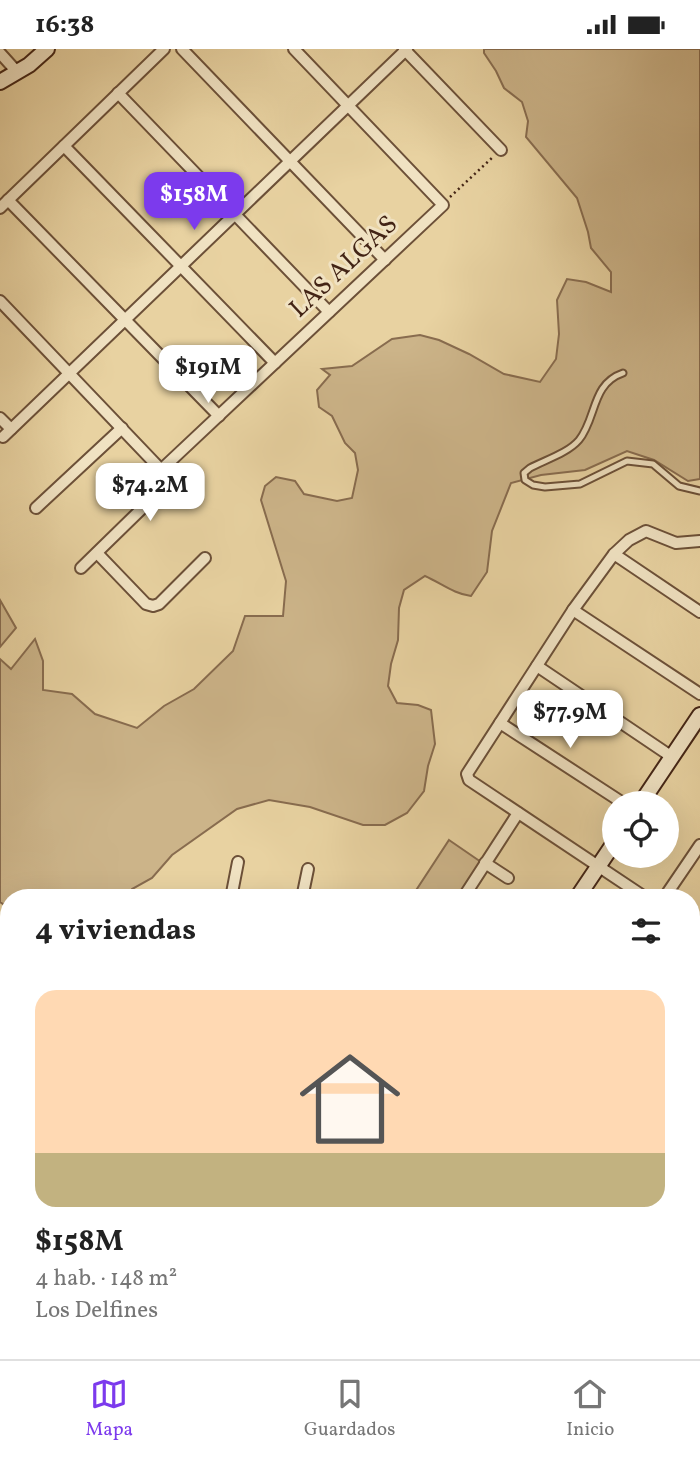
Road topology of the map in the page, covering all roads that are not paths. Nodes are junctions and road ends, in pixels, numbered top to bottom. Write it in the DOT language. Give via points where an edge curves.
graph roads {
  1 [pos="47,49"];
  2 [pos="164,49"];
  3 [pos="182,49"];
  4 [pos="294,49"];
  5 [pos="405,49"];
  6 [pos="0,53"];
  7 [pos="18,73"];
  8 [pos="0,82"];
  9 [pos="118,93"];
  10 [pos="348,105"];
  11 [pos="64,146"];
  12 [pos="501,150"];
  13 [pos="290,161"];
  14 [pos="4,204"];
  15 [pos="235,214"];
  16 [pos="385,260"];
  17 [pos="181,266"];
  18 [pos="0,301"];
  19 [pos="329,312"];
  20 [pos="125,320"];
  21 [pos="275,363"];
  22 [pos="69,373"];
  23 [pos="623,373"];
  24 [pos="219,416"];
  25 [pos="0,418"];
  26 [pos="122,428"];
  27 [pos="162,470"];
  28 [pos="700,491"];
  29 [pos="36,508"];
  30 [pos="700,541"];
  31 [pos="97,554"];
  32 [pos="614,554"];
  33 [pos="205,558"];
  34 [pos="81,568"];
  35 [pos="573,610"];
  36 [pos="700,612"];
  37 [pos="537,666"];
  38 [pos="700,694"];
  39 [pos="700,715"];
  40 [pos="500,723"];
  41 [pos="672,757"];
  42 [pos="604,791"];
  43 [pos="649,791"];
  44 [pos="518,813"];
  45 [pos="700,845"];
  46 [pos="602,860"];
  47 [pos="238,862"];
  48 [pos="485,863"];
  49 [pos="598,866"];
  50 [pos="309,869"];
  51 [pos="508,878"];
  52 [pos="233,889"];
  53 [pos="304,889"];
  54 [pos="469,889"];
  55 [pos="583,889"];
  56 [pos="632,889"];
  57 [pos="670,889"];
  1 -- 7 [label="street"];
  2 -- 9 [label="street"];
  3 -- 13 [label="street"];
  4 -- 10 [label="street"];
  5 -- 10 [label="street"];
  5 -- 12 [label="street"];
  6 -- 7 [label="street"];
  7 -- 8 [label="street"];
  9 -- 11 [label="street"];
  9 -- 15 [label="street"];
  10 -- 13 [label="street"];
  10 -- 16 [label="street, LAS ALGAS" via="443,205"];
  11 -- 14 [label="street"];
  11 -- 17 [label="street"];
  13 -- 15 [label="street"];
  13 -- 16 [label="street"];
  14 -- 20 [label="street"];
  15 -- 17 [label="street"];
  15 -- 19 [label="street"];
  16 -- 19 [label="street, LAS ALGAS"];
  17 -- 20 [label="street"];
  17 -- 21 [label="street"];
  18 -- 22 [label="street"];
  19 -- 21 [label="street, LAS ALGAS"];
  20 -- 22 [label="street"];
  20 -- 24 [label="street"];
  21 -- 24 [label="street, LAS ALGAS"];
  22 -- 25 [label="street" via="7,433"];
  22 -- 26 [label="street"];
  23 -- 28 [label="lane" via="607,382 597,396 574,445 530,468 524,473 525,480 545,487 580,484 627,461 653,464 679,486"];
  24 -- 27 [label="street, LAS ALGAS"];
  26 -- 27 [label="street"];
  26 -- 29 [label="street"];
  27 -- 31 [label="street, LAS ALGAS" via="167,483"];
  30 -- 32 [label="street" via="670,542 649,531 636,535"];
  31 -- 33 [label="street" via="153,606"];
  31 -- 34 [label="street, LAS ALGAS"];
  32 -- 35 [label="street"];
  32 -- 36 [label="street"];
  35 -- 37 [label="street"];
  35 -- 38 [label="street"];
  37 -- 40 [label="street"];
  37 -- 41 [label="street"];
  39 -- 41 [label="street"];
  40 -- 42 [label="street"];
  40 -- 44 [label="street" via="467,777"];
  41 -- 43 [label="street"];
  44 -- 48 [label="street"];
  44 -- 49 [label="street"];
  45 -- 57 [label="street"];
  46 -- 49 [label="street"];
  47 -- 52 [label="street"];
  48 -- 51 [label="street"];
  48 -- 54 [label="street"];
  49 -- 55 [label="street"];
  49 -- 56 [label="street"];
  50 -- 53 [label="street"];
}
